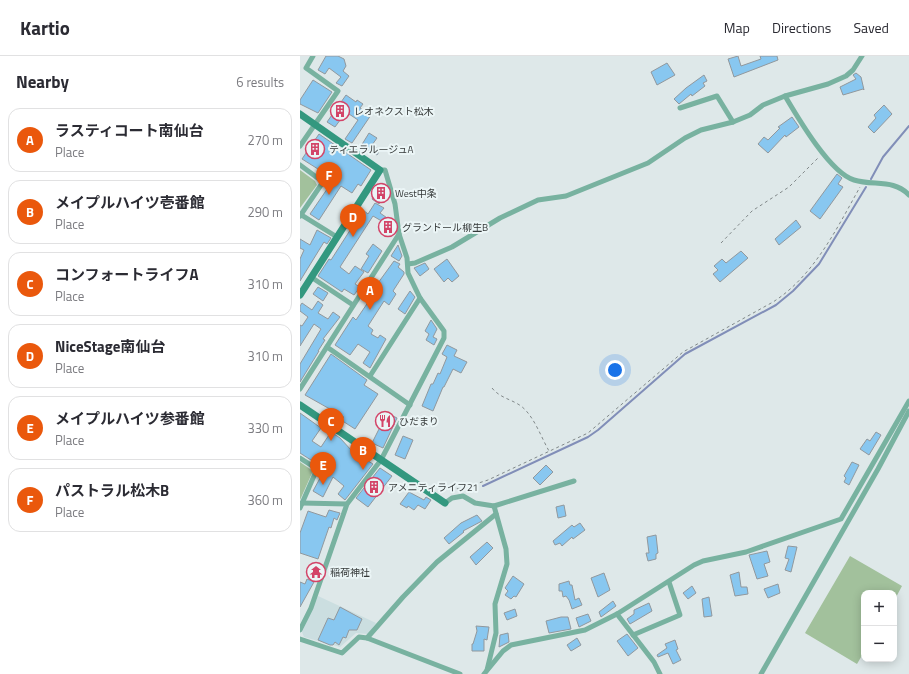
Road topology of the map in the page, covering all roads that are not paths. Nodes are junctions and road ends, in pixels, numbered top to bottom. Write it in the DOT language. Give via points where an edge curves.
graph roads {
  1 [pos="314,56"];
  2 [pos="862,56"];
  3 [pos="785,96"];
  4 [pos="680,108"];
  5 [pos="300,114"];
  6 [pos="733,122"];
  7 [pos="315,124"];
  8 [pos="300,146"];
  9 [pos="300,165"];
  10 [pos="380,170"];
  11 [pos="909,195"];
  12 [pos="300,215"];
  13 [pos="399,234"];
  14 [pos="337,237"];
  15 [pos="408,264"];
  16 [pos="311,277"];
  17 [pos="300,295"];
  18 [pos="420,298"];
  19 [pos="353,305"];
  20 [pos="327,347"];
  21 [pos="370,376"];
  22 [pos="300,389"];
  23 [pos="909,401"];
  24 [pos="300,405"];
  25 [pos="410,405"];
  26 [pos="909,411"];
  27 [pos="300,458"];
  28 [pos="381,460"];
  29 [pos="574,480"];
  30 [pos="445,503"];
  31 [pos="347,504"];
  32 [pos="301,506"];
  33 [pos="494,506"];
  34 [pos="496,514"];
  35 [pos="669,582"];
  36 [pos="617,614"];
  37 [pos="300,630"];
  38 [pos="633,635"];
  39 [pos="367,638"];
  40 [pos="300,639"];
  41 [pos="485,672"];
  42 [pos="460,674"];
  43 [pos="660,674"];
  44 [pos="761,674"];
  1 -- 7 [label="street" via="306,68 338,91"];
  2 -- 3 [label="street" via="846,76"];
  3 -- 6 [label="street"];
  3 -- 11 [label="street" via="822,153 847,177 898,186"];
  4 -- 6 [label="street" via="717,96"];
  5 -- 7 [label="street"];
  6 -- 15 [label="street" via="701,130 648,163 616,176 566,196 538,200 500,218 452,247"];
  7 -- 8 [label="street"];
  7 -- 10 [label="street"];
  9 -- 12 [label="street" via="323,182"];
  10 -- 13 [label="street" via="385,170 390,182"];
  10 -- 14 [label="street"];
  12 -- 14 [label="street"];
  13 -- 15 [label="street"];
  13 -- 19 [label="street"];
  14 -- 16 [label="street"];
  15 -- 18 [label="street" via="408,274"];
  16 -- 17 [label="street"];
  16 -- 19 [label="street"];
  18 -- 21 [label="street"];
  18 -- 25 [label="street" via="444,330 444,338"];
  19 -- 20 [label="street"];
  20 -- 21 [label="street"];
  20 -- 22 [label="street"];
  21 -- 25 [label="street"];
  23 -- 35 [label="street" via="841,519 746,552 703,561"];
  24 -- 28 [label="street"];
  25 -- 28 [label="street"];
  26 -- 44 [label="street"];
  27 -- 32 [label="street" via="316,469"];
  28 -- 30 [label="street"];
  28 -- 31 [label="street"];
  29 -- 33 [label="street"];
  30 -- 33 [label="street" via="452,498 463,496 475,503"];
  31 -- 32 [label="street"];
  31 -- 37 [label="street" via="311,608"];
  33 -- 34 [label="street"];
  34 -- 39 [label="street" via="437,562 402,597"];
  34 -- 41 [label="street" via="506,549 506,564 495,604 496,633"];
  35 -- 36 [label="street"];
  35 -- 38 [label="street" via="680,615"];
  36 -- 38 [label="street"];
  36 -- 41 [label="street" via="572,634 511,645"];
  38 -- 43 [label="street"];
  39 -- 40 [label="street" via="359,637 342,653"];
  39 -- 42 [label="street"];
}
